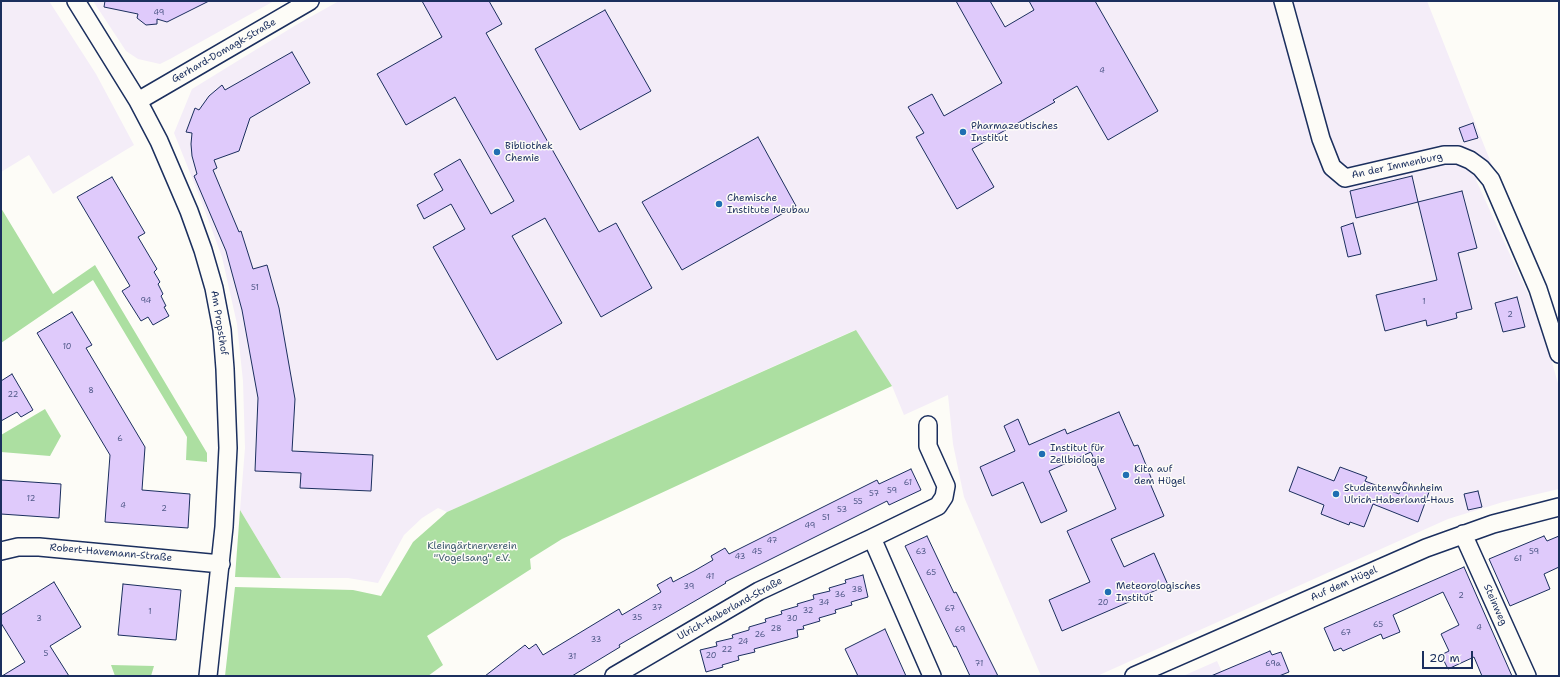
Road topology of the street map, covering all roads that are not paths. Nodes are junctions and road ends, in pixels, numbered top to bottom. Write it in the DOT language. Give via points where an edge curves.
graph roads {
  1 [pos="76,1"];
  2 [pos="310,1"];
  3 [pos="1284,1"];
  4 [pos="138,101"];
  5 [pos="1559,354"];
  6 [pos="928,425"];
  7 [pos="1559,507"];
  8 [pos="1463,534"];
  9 [pos="872,538"];
  10 [pos="1,551"];
  11 [pos="221,564"];
  12 [pos="208,676"];
  13 [pos="614,676"];
  14 [pos="932,676"];
  15 [pos="1134,676"];
  16 [pos="1527,676"];
  1 -- 4 [label="street, Am Propsthof"];
  2 -- 4 [label="street, Gerhard-Domagk-Straße"];
  3 -- 5 [label="street, An der Immenburg" via="1321,139 1332,167 1345,178 1444,155 1458,155 1481,168 1491,180 1538,289"];
  4 -- 11 [label="street, Am Propsthof" via="159,141 198,237 214,288 222,330 228,448"];
  6 -- 9 [label="street, Ulrich-Haberland-Straße" via="928,446 946,486 944,498 938,506"];
  7 -- 8 [label="street, Auf dem Hügel"];
  8 -- 15 [label="street, Auf dem Hügel"];
  8 -- 16 [label="street, Steinweg"];
  9 -- 13 [label="street, Ulrich-Haberland-Straße" via="759,591"];
  9 -- 14 [label="street"];
  10 -- 11 [label="street, Robert-Havemann-Straße" via="18,547 39,547"];
  11 -- 12 [label="street, Am Propsthof"];
}
